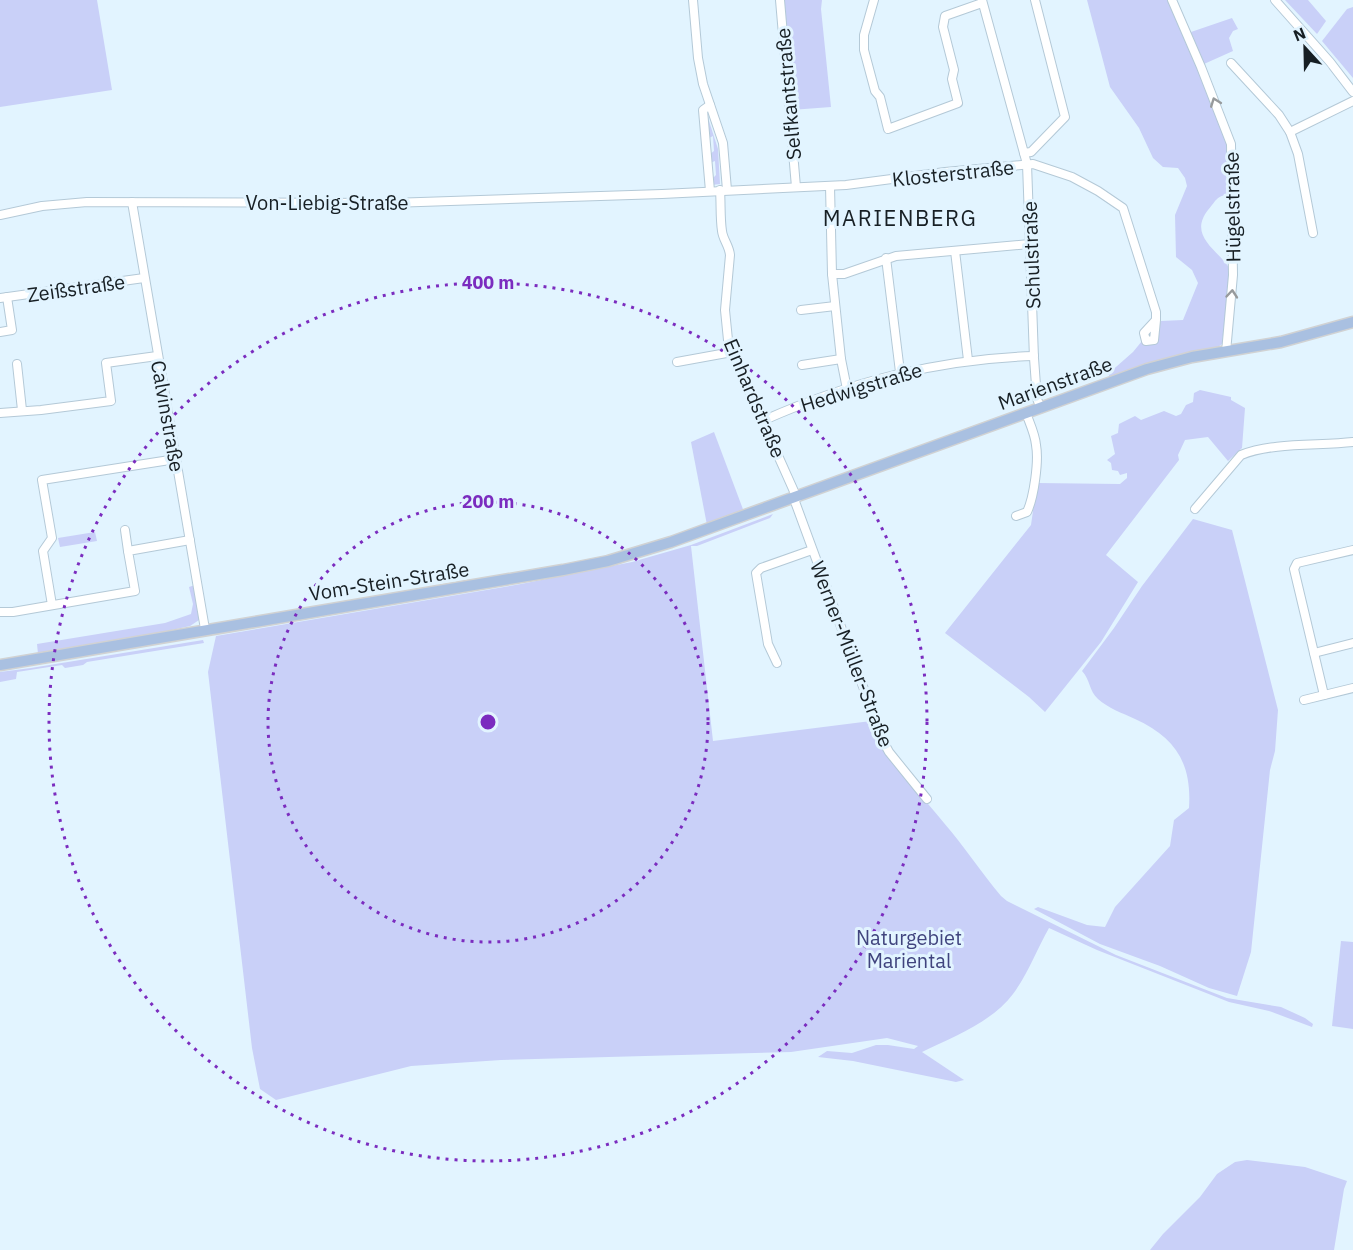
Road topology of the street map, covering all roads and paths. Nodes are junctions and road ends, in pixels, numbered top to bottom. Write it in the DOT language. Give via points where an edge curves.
graph roads {
  1 [pos="693,0"];
  2 [pos="780,0"];
  3 [pos="874,0"];
  4 [pos="1035,0"];
  5 [pos="1172,0"];
  6 [pos="1275,0"];
  7 [pos="982,2"];
  8 [pos="1231,63"];
  9 [pos="1353,92"];
  10 [pos="1353,101"];
  11 [pos="710,105"];
  12 [pos="1290,132"];
  13 [pos="1024,153"];
  14 [pos="1027,164"];
  15 [pos="830,186"];
  16 [pos="795,187"];
  17 [pos="723,190"];
  18 [pos="710,191"];
  19 [pos="655,194"];
  20 [pos="132,202"];
  21 [pos="0,215"];
  22 [pos="1313,233"];
  23 [pos="1030,244"];
  24 [pos="955,251"];
  25 [pos="886,258"];
  26 [pos="832,274"];
  27 [pos="144,278"];
  28 [pos="3,298"];
  29 [pos="836,306"];
  30 [pos="801,310"];
  31 [pos="1156,320"];
  32 [pos="1353,321"];
  33 [pos="0,332"];
  34 [pos="732,352"];
  35 [pos="1226,352"];
  36 [pos="157,356"];
  37 [pos="1034,356"];
  38 [pos="841,359"];
  39 [pos="968,360"];
  40 [pos="677,362"];
  41 [pos="17,364"];
  42 [pos="802,364"];
  43 [pos="900,372"];
  44 [pos="847,389"];
  45 [pos="1041,408"];
  46 [pos="22,410"];
  47 [pos="0,413"];
  48 [pos="1026,413"];
  49 [pos="762,421"];
  50 [pos="1353,442"];
  51 [pos="176,459"];
  52 [pos="795,498"];
  53 [pos="777,505"];
  54 [pos="1195,509"];
  55 [pos="1016,516"];
  56 [pos="125,530"];
  57 [pos="190,540"];
  58 [pos="812,550"];
  59 [pos="1353,550"];
  60 [pos="128,551"];
  61 [pos="52,605"];
  62 [pos="0,612"];
  63 [pos="205,629"];
  64 [pos="1353,643"];
  65 [pos="1314,652"];
  66 [pos="777,663"];
  67 [pos="0,665"];
  68 [pos="1353,688"];
  69 [pos="1324,695"];
  70 [pos="1304,700"];
  71 [pos="927,799"];
  1 -- 11 [label="street, Einhardstraße" via="702,84"];
  2 -- 16 [label="street, Selfkantstraße"];
  3 -- 7 [label="street" via="864,50 888,129 957,103 944,19"];
  4 -- 13 [label="street" via="1065,117 1031,152"];
  35 -- 5 [label="street, Hügelstraße, one-way" via="1233,275 1231,144"];
  6 -- 9 [label="street"];
  7 -- 13 [label="street, Schulstraße"];
  8 -- 12 [label="street"];
  10 -- 12 [label="street"];
  11 -- 17 [label="street, Einhardstraße" via="723,143"];
  11 -- 18 [label="street" via="703,110"];
  12 -- 22 [label="street"];
  13 -- 14 [label="street, Schulstraße"];
  14 -- 15 [label="street, Klosterstraße"];
  14 -- 23 [label="street, Schulstraße"];
  14 -- 31 [label="street, Klosterstraße" via="1060,171 1123,208"];
  15 -- 16 [label="street, Klosterstraße"];
  15 -- 26 [label="street"];
  16 -- 17 [label="street, Klosterstraße"];
  17 -- 18 [label="street, Klosterstraße"];
  17 -- 34 [label="street, Einhardstraße" via="722,232 729,246 730,265 725,310"];
  18 -- 19 [label="street, Klosterstraße"];
  19 -- 20 [label="street, Von-Liebig-Straße" via="391,203"];
  20 -- 21 [label="street, Von-Liebig-Straße" via="63,203"];
  20 -- 27 [label="street, Calvinstraße"];
  23 -- 24 [label="street"];
  23 -- 37 [label="street, Schulstraße"];
  24 -- 25 [label="street"];
  24 -- 39 [label="street"];
  25 -- 26 [label="street" via="852,272"];
  25 -- 43 [label="street"];
  26 -- 29 [label="street"];
  27 -- 28 [label="street, Zeißstraße"];
  27 -- 36 [label="street, Calvinstraße"];
  28 -- 33 [label="street, Zeißstraße" via="12,330"];
  29 -- 30 [label="street"];
  29 -- 38 [label="street"];
  32 -- 35 [label="main road, Marienstraße" via="1281,342"];
  34 -- 40 [label="street"];
  34 -- 49 [label="street, Einhardstraße"];
  35 -- 45 [label="main road, Marienstraße" via="1147,369"];
  36 -- 46 [label="street" via="105,363 111,401"];
  36 -- 51 [label="street, Calvinstraße"];
  37 -- 39 [label="street, Hedwigstraße"];
  37 -- 45 [label="street, Schulstraße"];
  38 -- 42 [label="street"];
  38 -- 44 [label="street"];
  39 -- 43 [label="street, Hedwigstraße"];
  41 -- 46 [label="street"];
  43 -- 44 [label="street, Hedwigstraße"];
  44 -- 49 [label="street, Hedwigstraße"];
  45 -- 48 [label="main road, Marienstraße"];
  46 -- 47 [label="street"];
  48 -- 52 [label="main road, Marienstraße"];
  48 -- 55 [label="street" via="1037,447 1036,463 1027,512"];
  49 -- 52 [label="street, Einhardstraße"];
  50 -- 54 [label="street" via="1249,452 1242,455"];
  51 -- 57 [label="street, Calvinstraße"];
  51 -- 61 [label="street" via="42,480 52,538 43,551"];
  52 -- 53 [label="main road, Marienstraße"];
  52 -- 58 [label="street, Werner-Müller-Straße"];
  53 -- 63 [label="main road, Vom-Stein-Straße" via="608,561"];
  56 -- 60 [label="street"];
  57 -- 60 [label="street"];
  57 -- 63 [label="street, Calvinstraße"];
  58 -- 66 [label="street" via="756,573 768,644"];
  58 -- 71 [label="street, Werner-Müller-Straße" via="884,741"];
  59 -- 65 [label="street" via="1297,563 1294,569"];
  60 -- 61 [label="street" via="135,591"];
  61 -- 62 [label="street"];
  63 -- 67 [label="main road, Vom-Stein-Straße"];
  64 -- 65 [label="street"];
  65 -- 69 [label="street"];
  68 -- 69 [label="street"];
  69 -- 70 [label="street"];
}
